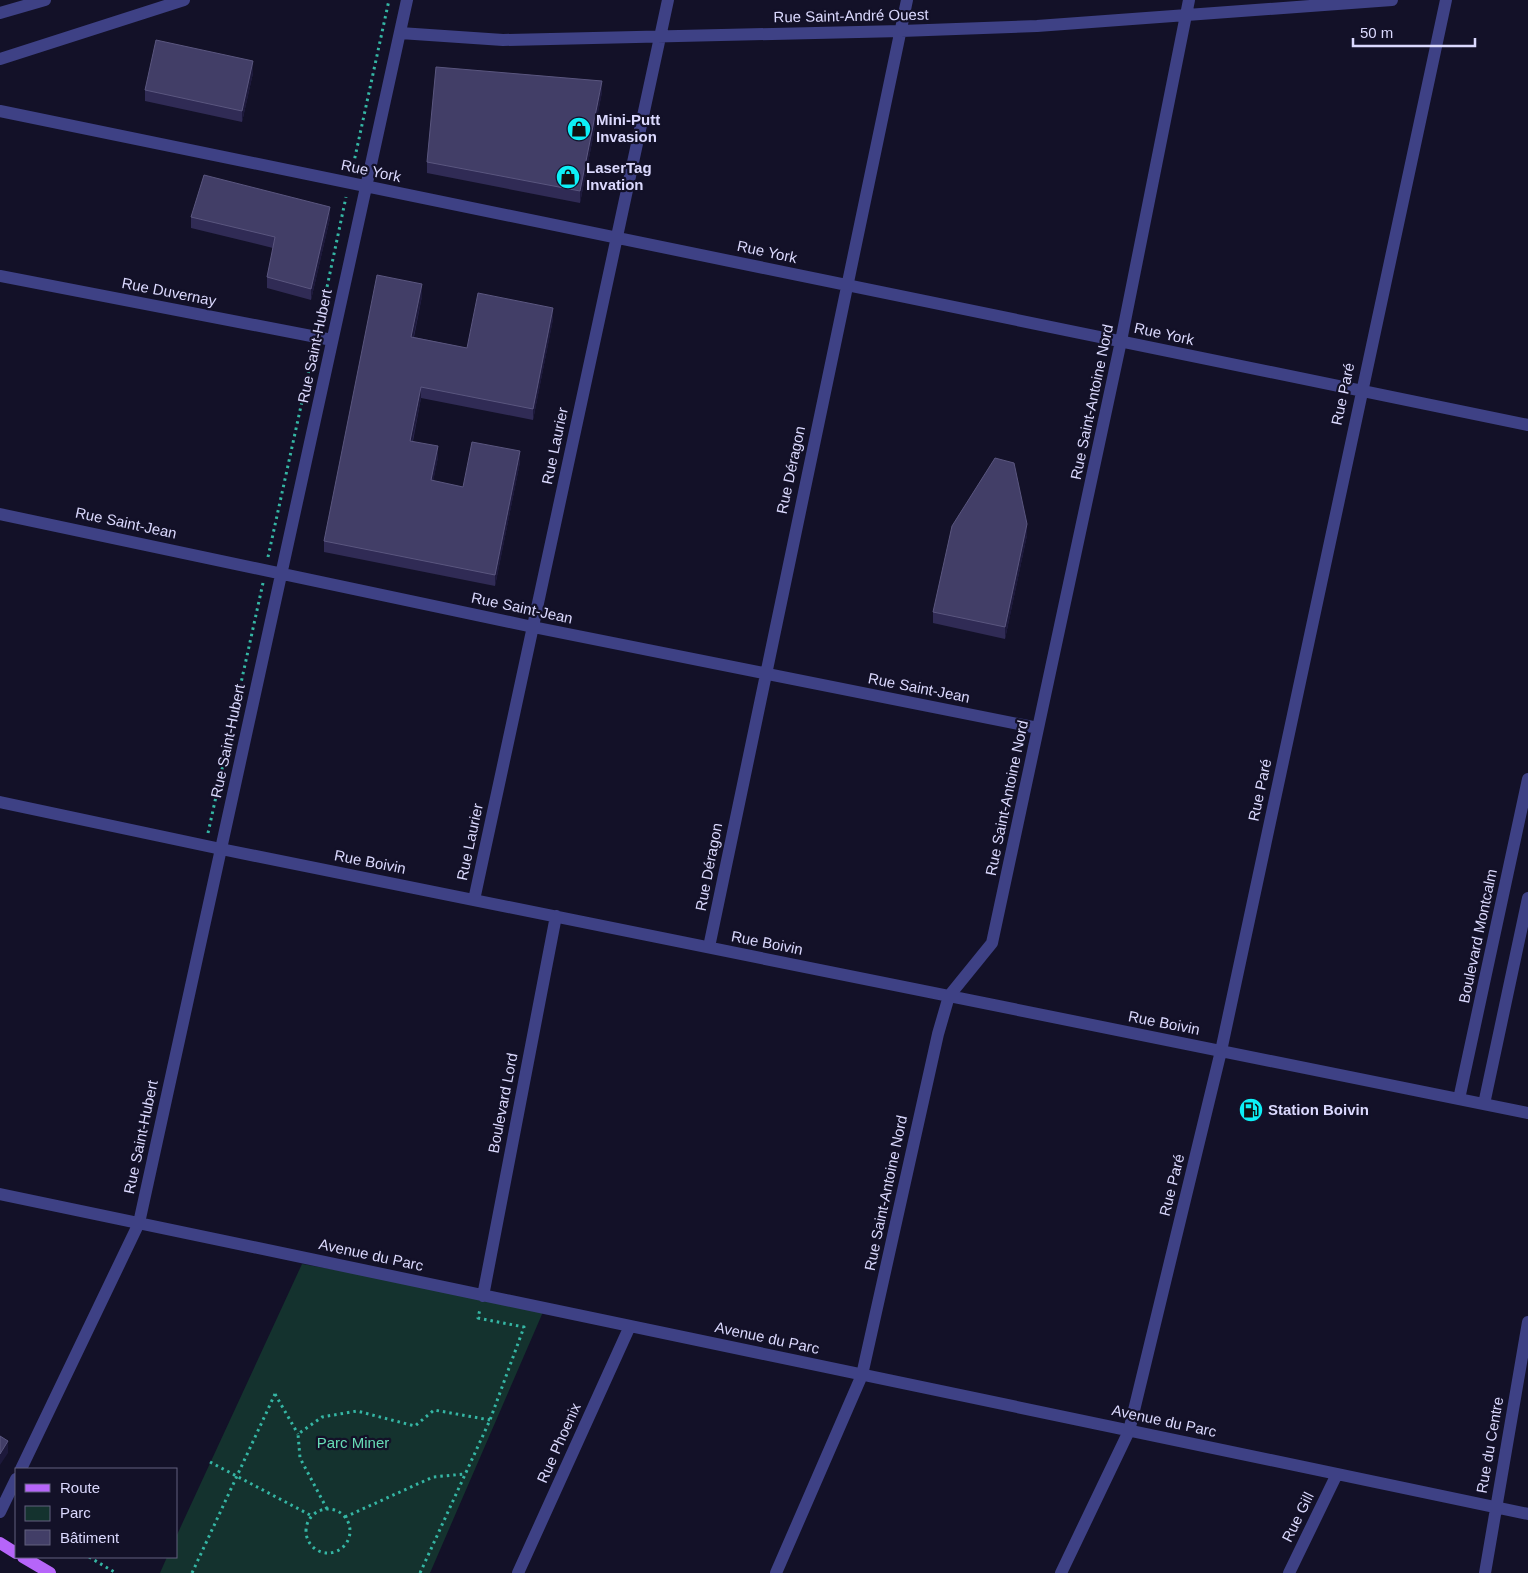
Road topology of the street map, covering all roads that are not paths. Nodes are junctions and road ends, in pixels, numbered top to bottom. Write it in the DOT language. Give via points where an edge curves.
graph roads {
  1 [pos="45,0"];
  2 [pos="184,0"];
  3 [pos="407,0"];
  4 [pos="668,0"];
  5 [pos="907,0"];
  6 [pos="1189,0"];
  7 [pos="1392,0"];
  8 [pos="1446,0"];
  9 [pos="147,6"];
  10 [pos="0,13"];
  11 [pos="1186,15"];
  12 [pos="901,31"];
  13 [pos="400,33"];
  14 [pos="660,36"];
  15 [pos="0,59"];
  16 [pos="0,111"];
  17 [pos="366,186"];
  18 [pos="617,238"];
  19 [pos="0,276"];
  20 [pos="846,285"];
  21 [pos="332,340"];
  22 [pos="1121,342"];
  23 [pos="1361,391"];
  24 [pos="1528,425"];
  25 [pos="0,514"];
  26 [pos="282,572"];
  27 [pos="533,627"];
  28 [pos="764,673"];
  29 [pos="1038,728"];
  30 [pos="1528,779"];
  31 [pos="0,802"];
  32 [pos="221,849"];
  33 [pos="1528,898"];
  34 [pos="474,900"];
  35 [pos="556,916"];
  36 [pos="709,948"];
  37 [pos="950,996"];
  38 [pos="1221,1051"];
  39 [pos="1459,1099"];
  40 [pos="1484,1104"];
  41 [pos="1528,1113"];
  42 [pos="0,1194"];
  43 [pos="139,1223"];
  44 [pos="483,1296"];
  45 [pos="1528,1322"];
  46 [pos="630,1326"];
  47 [pos="862,1375"];
  48 [pos="1129,1431"];
  49 [pos="21,1468"];
  50 [pos="1337,1474"];
  51 [pos="15,1480"];
  52 [pos="1496,1508"];
  53 [pos="0,1512"];
  54 [pos="1528,1514"];
  55 [pos="0,1543"];
  56 [pos="15,1551"];
  57 [pos="25,1558"];
  58 [pos="50,1573"];
  59 [pos="518,1573"];
  60 [pos="776,1573"];
  61 [pos="1061,1573"];
  62 [pos="1289,1573"];
  63 [pos="1485,1573"];
  1 -- 10 [label="street"];
  2 -- 9 [label="street"];
  3 -- 13 [label="street, Rue Saint-Hubert"];
  4 -- 14 [label="street, Rue Laurier"];
  5 -- 12 [label="street, Rue Déragon"];
  6 -- 11 [label="street, Rue Saint-Antoine Nord"];
  7 -- 11 [label="street, Rue Saint-André Ouest"];
  8 -- 23 [label="street, Rue Paré"];
  9 -- 15 [label="street"];
  11 -- 12 [label="street, Rue Saint-André Ouest" via="1037,26"];
  11 -- 22 [label="street, Rue Saint-Antoine Nord"];
  12 -- 14 [label="street, Rue Saint-André Ouest"];
  12 -- 20 [label="street, Rue Déragon"];
  13 -- 14 [label="street, Rue Saint-André Ouest" via="502,40"];
  13 -- 17 [label="street, Rue Saint-Hubert"];
  14 -- 18 [label="street, Rue Laurier"];
  16 -- 17 [label="street, Rue York"];
  17 -- 18 [label="street, Rue York"];
  17 -- 21 [label="street, Rue Saint-Hubert"];
  18 -- 20 [label="street, Rue York"];
  18 -- 27 [label="street, Rue Laurier"];
  19 -- 21 [label="street, Rue Duvernay"];
  20 -- 22 [label="street, Rue York"];
  20 -- 28 [label="street, Rue Déragon"];
  21 -- 26 [label="street, Rue Saint-Hubert"];
  22 -- 23 [label="street, Rue York"];
  22 -- 29 [label="street, Rue Saint-Antoine Nord"];
  23 -- 24 [label="street, Rue York"];
  23 -- 38 [label="street, Rue Paré"];
  25 -- 26 [label="street, Rue Saint-Jean"];
  26 -- 27 [label="street, Rue Saint-Jean"];
  26 -- 32 [label="street, Rue Saint-Hubert"];
  27 -- 28 [label="street, Rue Saint-Jean"];
  27 -- 34 [label="street, Rue Laurier"];
  28 -- 29 [label="street, Rue Saint-Jean"];
  28 -- 36 [label="street, Rue Déragon"];
  29 -- 37 [label="street, Rue Saint-Antoine Nord" via="992,943"];
  30 -- 39 [label="street, Boulevard Montcalm"];
  31 -- 32 [label="street, Rue Boivin"];
  32 -- 34 [label="street, Rue Boivin"];
  32 -- 43 [label="street, Rue Saint-Hubert"];
  33 -- 40 [label="street"];
  34 -- 35 [label="street, Rue Boivin"];
  35 -- 36 [label="street, Rue Boivin"];
  35 -- 44 [label="street, Boulevard Lord"];
  36 -- 37 [label="street, Rue Boivin"];
  37 -- 38 [label="street, Rue Boivin"];
  37 -- 47 [label="street, Rue Saint-Antoine Nord" via="938,1034"];
  38 -- 39 [label="street, Rue Boivin"];
  38 -- 48 [label="street, Rue Paré"];
  39 -- 40 [label="street, Rue Boivin"];
  40 -- 41 [label="street, Rue Boivin"];
  42 -- 43 [label="street, Avenue du Parc"];
  43 -- 44 [label="street, Avenue du Parc"];
  43 -- 49 [label="street, Rue Saint-Hubert"];
  44 -- 46 [label="street, Avenue du Parc"];
  45 -- 52 [label="street, Rue du Centre"];
  46 -- 47 [label="street, Avenue du Parc"];
  46 -- 59 [label="street, Rue Phoenix"];
  47 -- 48 [label="street, Avenue du Parc"];
  47 -- 60 [label="street, Rue Saint-Antoine Nord"];
  48 -- 50 [label="street, Avenue du Parc"];
  48 -- 61 [label="street, Rue Paré"];
  50 -- 52 [label="street, Avenue du Parc"];
  50 -- 62 [label="street, Rue Gill"];
  51 -- 53 [label="street"];
  52 -- 54 [label="street, Avenue du Parc"];
  52 -- 63 [label="street, Rue du Centre"];
  55 -- 56 [label="main road"];
  57 -- 58 [label="main road"];
}
